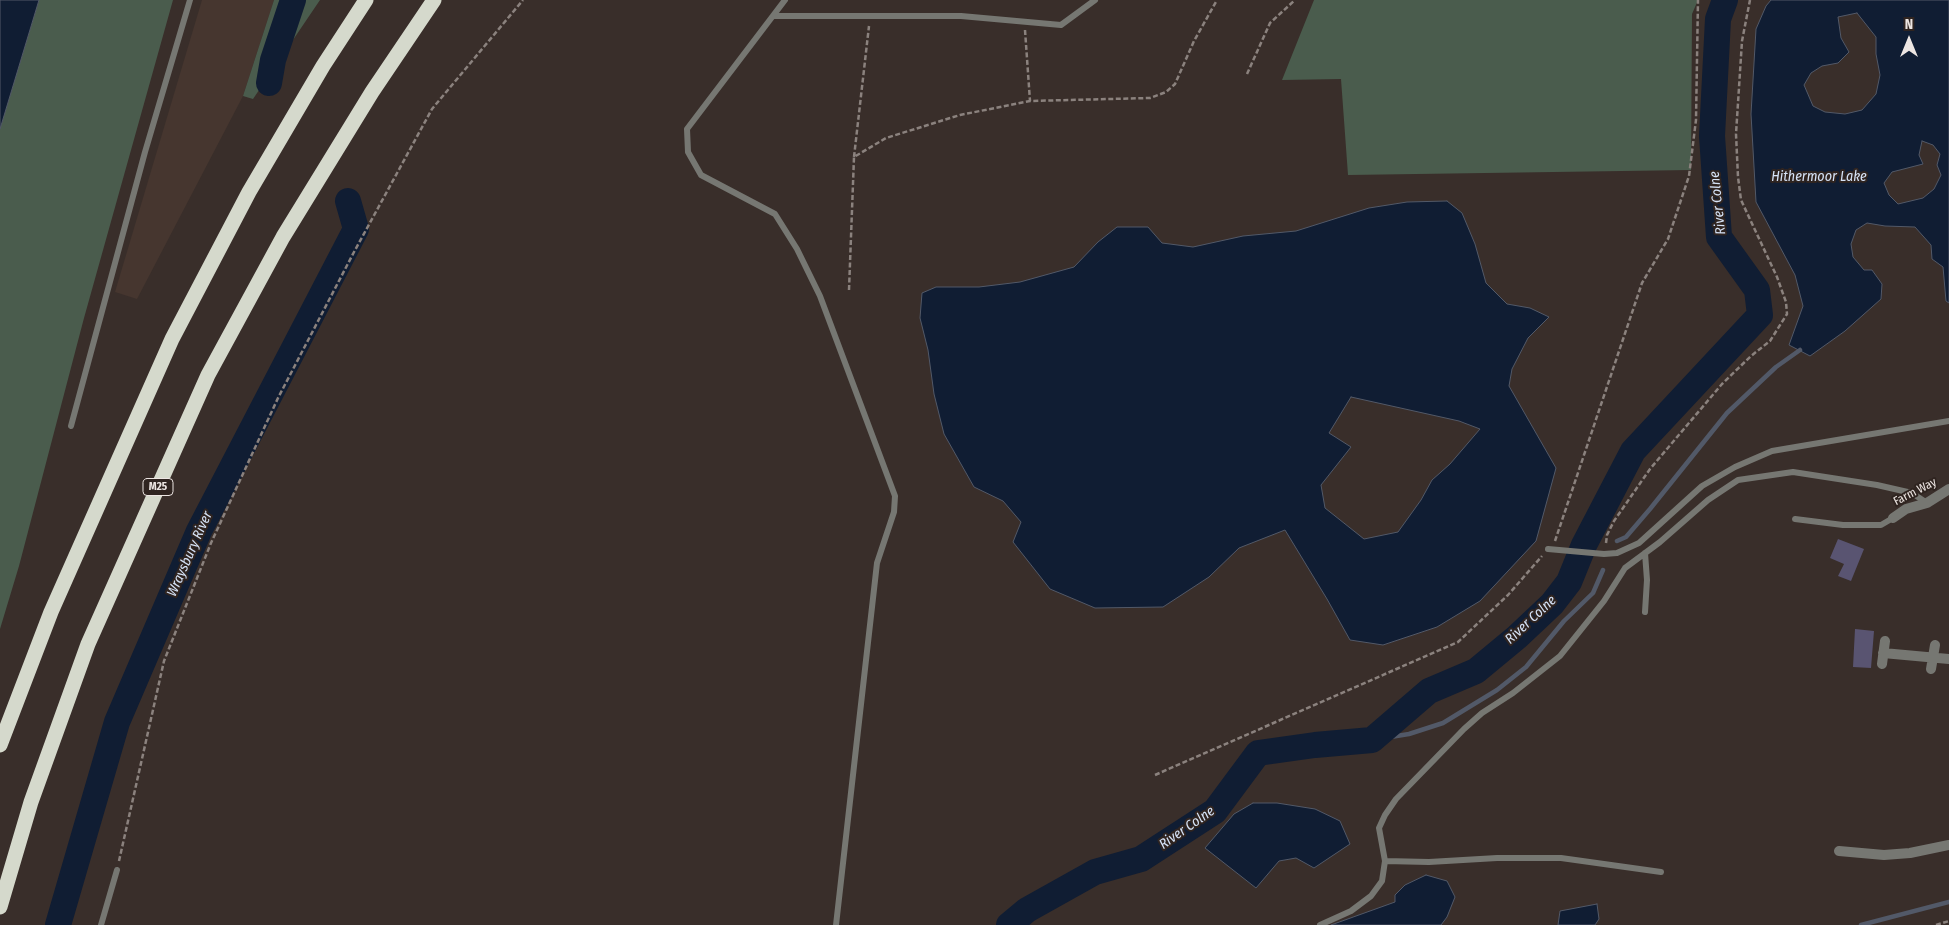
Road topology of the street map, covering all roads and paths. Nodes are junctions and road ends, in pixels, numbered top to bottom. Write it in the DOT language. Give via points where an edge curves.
graph roads {
  1 [pos="190,0"];
  2 [pos="366,0"];
  3 [pos="434,0"];
  4 [pos="523,0"];
  5 [pos="785,0"];
  6 [pos="1095,0"];
  7 [pos="1217,0"];
  8 [pos="1294,0"];
  9 [pos="1698,0"];
  10 [pos="1750,0"];
  11 [pos="773,16"];
  12 [pos="870,16"];
  13 [pos="1024,22"];
  14 [pos="1248,74"];
  15 [pos="1030,101"];
  16 [pos="854,156"];
  17 [pos="850,290"];
  18 [pos="1949,421"];
  19 [pos="71,426"];
  20 [pos="1949,488"];
  21 [pos="1927,503"];
  22 [pos="1893,518"];
  23 [pos="1795,520"];
  24 [pos="1548,549"];
  25 [pos="1645,552"];
  26 [pos="1605,554"];
  27 [pos="1645,612"];
  28 [pos="1885,641"];
  29 [pos="1935,645"];
  30 [pos="1883,653"];
  31 [pos="1934,658"];
  32 [pos="1949,659"];
  33 [pos="1882,664"];
  34 [pos="1931,669"];
  35 [pos="0,745"];
  36 [pos="1155,775"];
  37 [pos="1949,845"];
  38 [pos="1839,851"];
  39 [pos="1385,861"];
  40 [pos="117,870"];
  41 [pos="1662,872"];
  42 [pos="0,907"];
  43 [pos="1949,922"];
  44 [pos="101,925"];
  45 [pos="836,925"];
  46 [pos="1320,925"];
  47 [pos="1936,925"];
  1 -- 19 [label="lane"];
  2 -- 35 [label="highway" via="249,192 172,339 51,612"];
  3 -- 42 [label="highway, M25" via="372,92 288,229 208,375 88,644 31,802"];
  4 -- 40 [label="path" via="432,109 278,398 211,544 164,660"];
  5 -- 11 [label="lane"];
  6 -- 13 [label="lane" via="1061,26"];
  7 -- 15 [label="path" via="1175,84 1166,92 1150,98"];
  8 -- 14 [label="path" via="1270,23"];
  9 -- 24 [label="path" via="1696,120 1690,176 1668,239 1642,283 1557,538"];
  10 -- 26 [label="path" via="1742,41 1736,134 1738,177 1742,200 1777,276 1787,314 1770,341 1722,384 1650,469 1614,521 1607,535"];
  11 -- 12 [label="lane"];
  11 -- 45 [label="lane" via="687,129 688,152 701,175 775,214 797,249 826,312 895,496 894,512 877,563"];
  12 -- 13 [label="lane" via="961,16"];
  12 -- 16 [label="path"];
  13 -- 15 [label="path"];
  15 -- 16 [label="path" via="951,118 886,138"];
  16 -- 17 [label="path"];
  18 -- 26 [label="lane" via="1772,451 1702,486 1638,542"];
  20 -- 21 [label="street, Farm Way"];
  21 -- 22 [label="street, Farm Way" via="1906,509"];
  21 -- 25 [label="lane" via="1912,493 1793,472 1738,480 1708,500"];
  22 -- 23 [label="lane" via="1881,525"];
  24 -- 26 [label="lane"];
  24 -- 36 [label="path" via="1508,595 1458,642"];
  25 -- 27 [label="lane"];
  25 -- 39 [label="lane" via="1625,568 1604,601 1560,656 1476,719 1396,799 1379,828"];
  28 -- 30 [label="street"];
  29 -- 31 [label="street"];
  30 -- 31 [label="street"];
  30 -- 33 [label="street"];
  31 -- 32 [label="street"];
  31 -- 34 [label="street"];
  37 -- 38 [label="street" via="1884,855"];
  39 -- 41 [label="lane" via="1561,858"];
  39 -- 46 [label="lane" via="1382,881 1371,896 1351,911"];
  40 -- 44 [label="lane"];
  43 -- 47 [label="path"];
}
